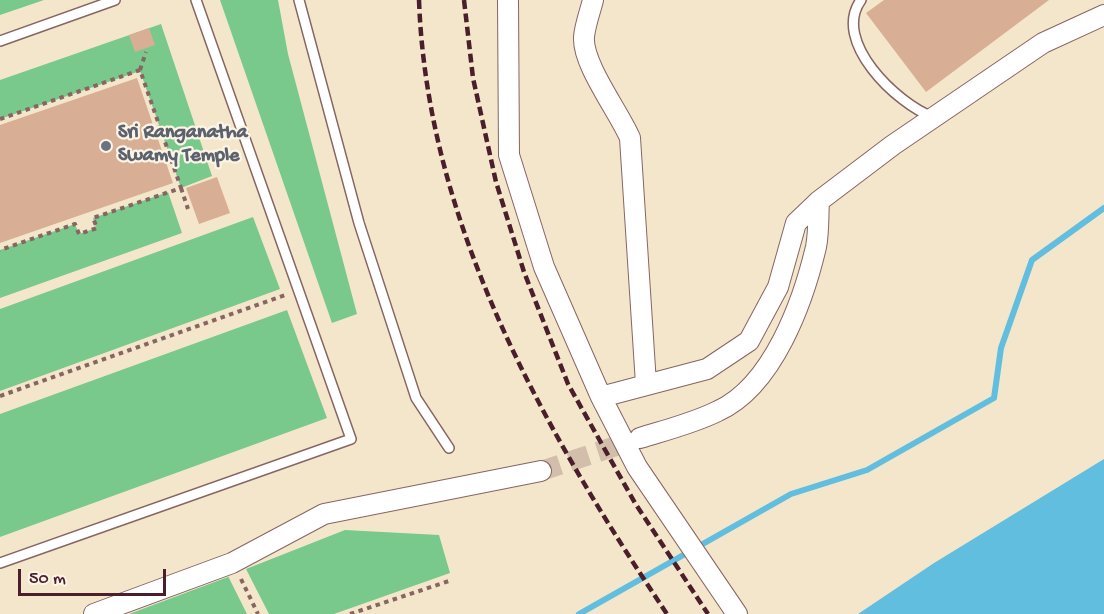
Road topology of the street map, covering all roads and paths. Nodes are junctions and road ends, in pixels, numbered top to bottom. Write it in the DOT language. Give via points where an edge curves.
graph roads {
  1 [pos="115,0"];
  2 [pos="196,0"];
  3 [pos="299,0"];
  4 [pos="508,0"];
  5 [pos="592,0"];
  6 [pos="861,0"];
  7 [pos="1102,13"];
  8 [pos="0,41"];
  9 [pos="146,52"];
  10 [pos="140,70"];
  11 [pos="934,117"];
  12 [pos="0,119"];
  13 [pos="180,188"];
  14 [pos="819,201"];
  15 [pos="188,209"];
  16 [pos="0,250"];
  17 [pos="299,290"];
  18 [pos="646,384"];
  19 [pos="0,396"];
  20 [pos="601,397"];
  21 [pos="640,438"];
  22 [pos="449,448"];
  23 [pos="541,471"];
  24 [pos="0,563"];
  25 [pos="232,563"];
  26 [pos="449,581"];
  27 [pos="94,614"];
  28 [pos="258,614"];
  29 [pos="350,614"];
  30 [pos="737,614"];
  1 -- 8 [label="lane"];
  2 -- 17 [label="lane"];
  3 -- 22 [label="lane" via="359,223 416,398"];
  4 -- 20 [label="street" via="509,155 544,267"];
  5 -- 18 [label="street" via="584,39 600,88 630,138"];
  6 -- 11 [label="lane" via="854,28 874,73 916,111"];
  7 -- 11 [label="street" via="1043,44"];
  9 -- 10 [label="path"];
  10 -- 12 [label="path"];
  10 -- 13 [label="path"];
  11 -- 14 [label="street"];
  13 -- 15 [label="path"];
  13 -- 16 [label="path" via="93,218 97,228 79,234 75,224"];
  14 -- 18 [label="street" via="796,223 778,287 749,341 707,369"];
  14 -- 21 [label="street" via="816,245 801,294 781,343 756,383 720,411"];
  17 -- 19 [label="path"];
  17 -- 24 [label="lane" via="351,439"];
  18 -- 20 [label="street"];
  20 -- 30 [label="street" via="637,467"];
  23 -- 25 [label="street" via="324,514"];
  25 -- 27 [label="street"];
  25 -- 28 [label="path"];
  26 -- 29 [label="path"];
}
